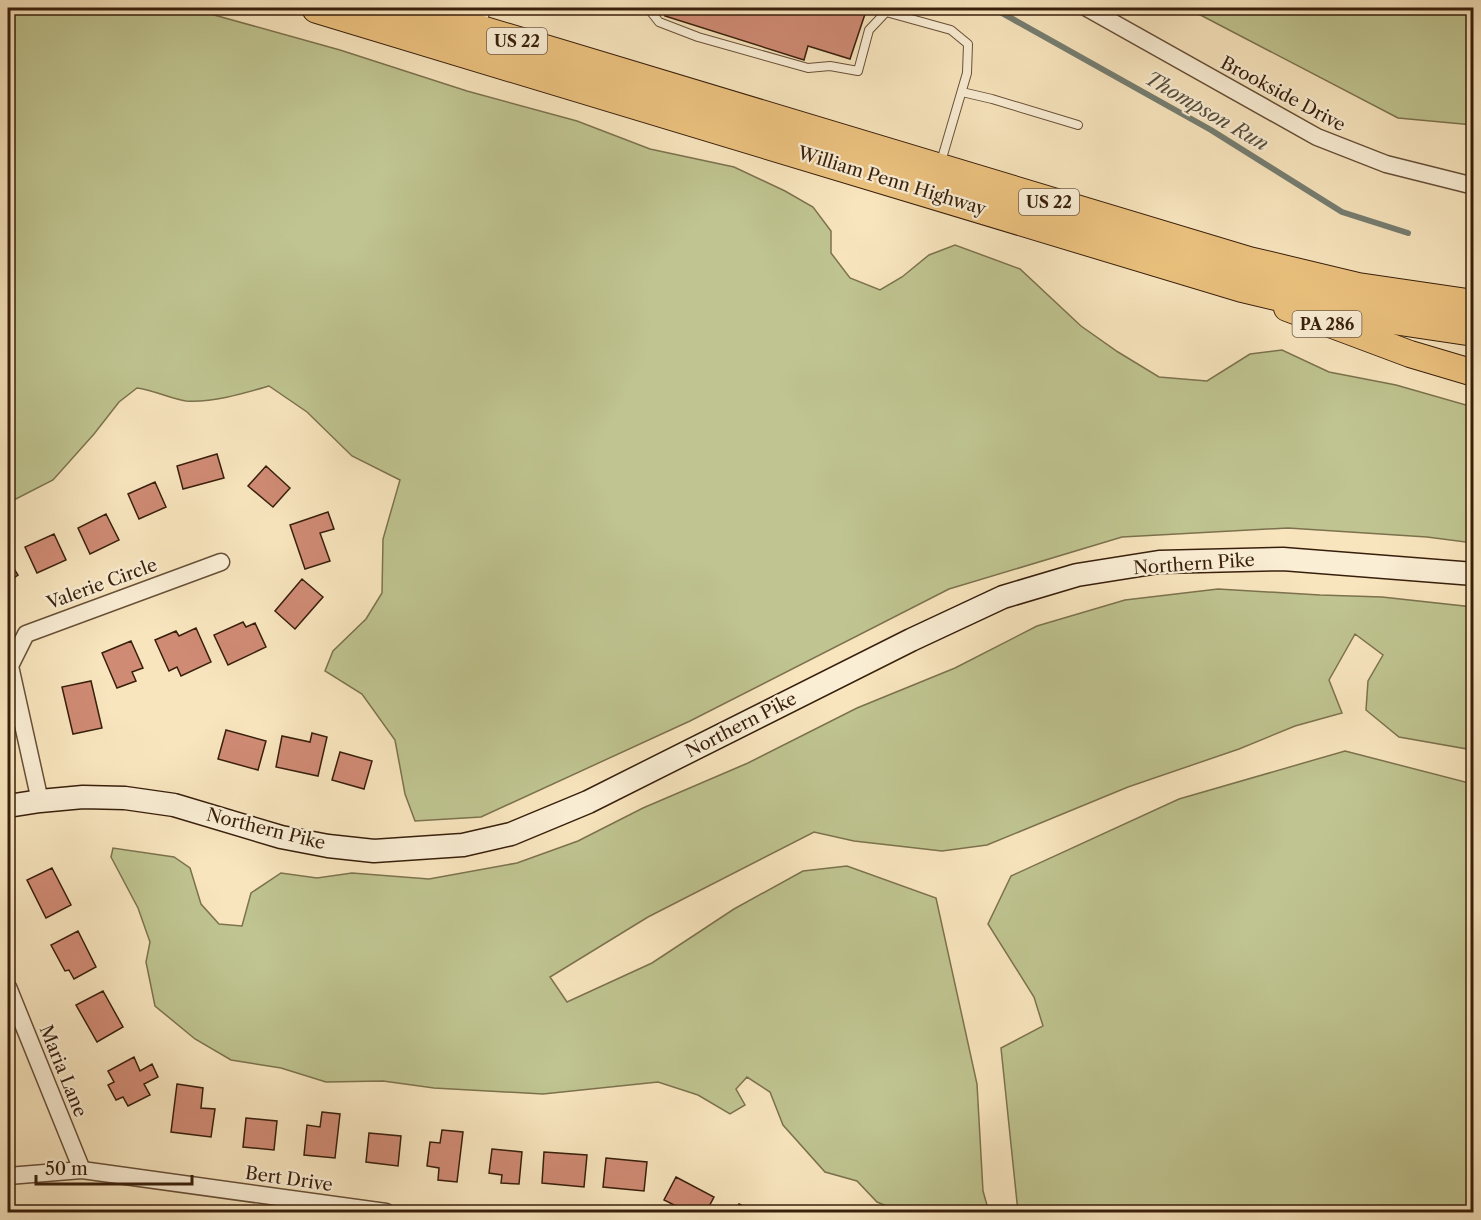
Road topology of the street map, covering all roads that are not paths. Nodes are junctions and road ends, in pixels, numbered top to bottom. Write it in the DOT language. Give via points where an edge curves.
graph roads {
  1 [pos="317,8"];
  2 [pos="405,8"];
  3 [pos="648,8"];
  4 [pos="1087,8"];
  5 [pos="885,10"];
  6 [pos="483,19"];
  7 [pos="962,92"];
  8 [pos="1078,125"];
  9 [pos="939,169"];
  10 [pos="1473,186"];
  11 [pos="1183,269"];
  12 [pos="1473,305"];
  13 [pos="1473,331"];
  14 [pos="1473,373"];
  15 [pos="221,562"];
  16 [pos="1473,574"];
  17 [pos="40,801"];
  18 [pos="8,806"];
  19 [pos="8,987"];
  20 [pos="82,1170"];
  21 [pos="8,1176"];
  22 [pos="386,1212"];
  1 -- 11 [label="highway, William Penn Highway / US 22"];
  2 -- 6 [label="highway, William Penn Highway / US 22"];
  3 -- 5 [label="lane" via="660,22 698,37 808,68 830,66 858,71 868,30"];
  4 -- 10 [label="street, Brookside Drive" via="1317,137 1386,164"];
  5 -- 7 [label="lane" via="951,30 968,44"];
  6 -- 9 [label="highway, William Penn Highway / US 22"];
  7 -- 8 [label="lane"];
  7 -- 9 [label="lane"];
  9 -- 12 [label="highway, William Penn Highway / US 22" via="1249,262 1358,288"];
  11 -- 13 [label="highway, William Penn Highway / US 22" via="1353,313"];
  11 -- 14 [label="main road, PA 286" via="1367,339"];
  15 -- 17 [label="street, Valerie Circle" via="26,634 10,666"];
  16 -- 17 [label="main road, Northern Pike" via="1283,559 1159,562 1077,575 1003,597 588,802 511,834 463,845 374,851 280,837 174,805 125,798"];
  17 -- 18 [label="main road, Northern Pike"];
  19 -- 20 [label="street, Maria Lane"];
  20 -- 21 [label="street, Bert Drive"];
  20 -- 22 [label="street, Bert Drive"];
}
